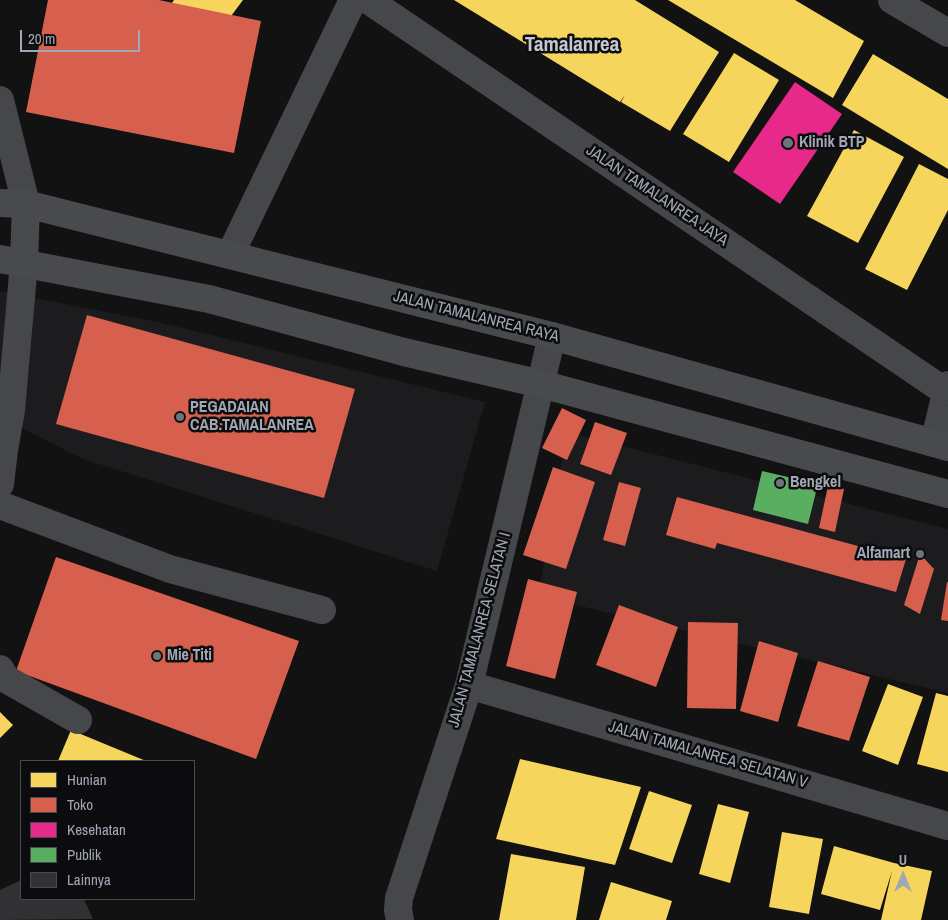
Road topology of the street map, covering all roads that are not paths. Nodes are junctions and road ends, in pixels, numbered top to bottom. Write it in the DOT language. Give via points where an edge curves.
graph roads {
  1 [pos="353,0"];
  2 [pos="368,0"];
  3 [pos="906,3"];
  4 [pos="948,33"];
  5 [pos="0,100"];
  6 [pos="13,203"];
  7 [pos="230,255"];
  8 [pos="12,261"];
  9 [pos="552,336"];
  10 [pos="541,384"];
  11 [pos="947,388"];
  12 [pos="941,445"];
  13 [pos="0,484"];
  14 [pos="948,494"];
  15 [pos="0,505"];
  16 [pos="322,610"];
  17 [pos="0,669"];
  18 [pos="469,685"];
  19 [pos="78,720"];
  20 [pos="948,826"];
  21 [pos="400,919"];
  1 -- 7 [label="street"];
  2 -- 11 [label="street, JALAN TAMALANREA JAYA"];
  3 -- 4 [label="street"];
  5 -- 6 [label="street"];
  6 -- 7 [label="main road, JALAN TAMALANREA RAYA"];
  6 -- 8 [label="main road"];
  7 -- 9 [label="main road, JALAN TAMALANREA RAYA"];
  8 -- 10 [label="main road" via="209,299 404,352"];
  8 -- 13 [label="street" via="11,410"];
  9 -- 10 [label="street, JALAN TAMALANREA SELATAN I"];
  9 -- 12 [label="main road, JALAN TAMALANREA RAYA"];
  10 -- 14 [label="main road"];
  10 -- 18 [label="street, JALAN TAMALANREA SELATAN I"];
  11 -- 12 [label="street"];
  15 -- 16 [label="street" via="170,569"];
  17 -- 19 [label="street" via="6,679"];
  18 -- 20 [label="street, JALAN TAMALANREA SELATAN V"];
  18 -- 21 [label="street, JALAN TAMALANREA SELATAN I" via="399,898"];
}
